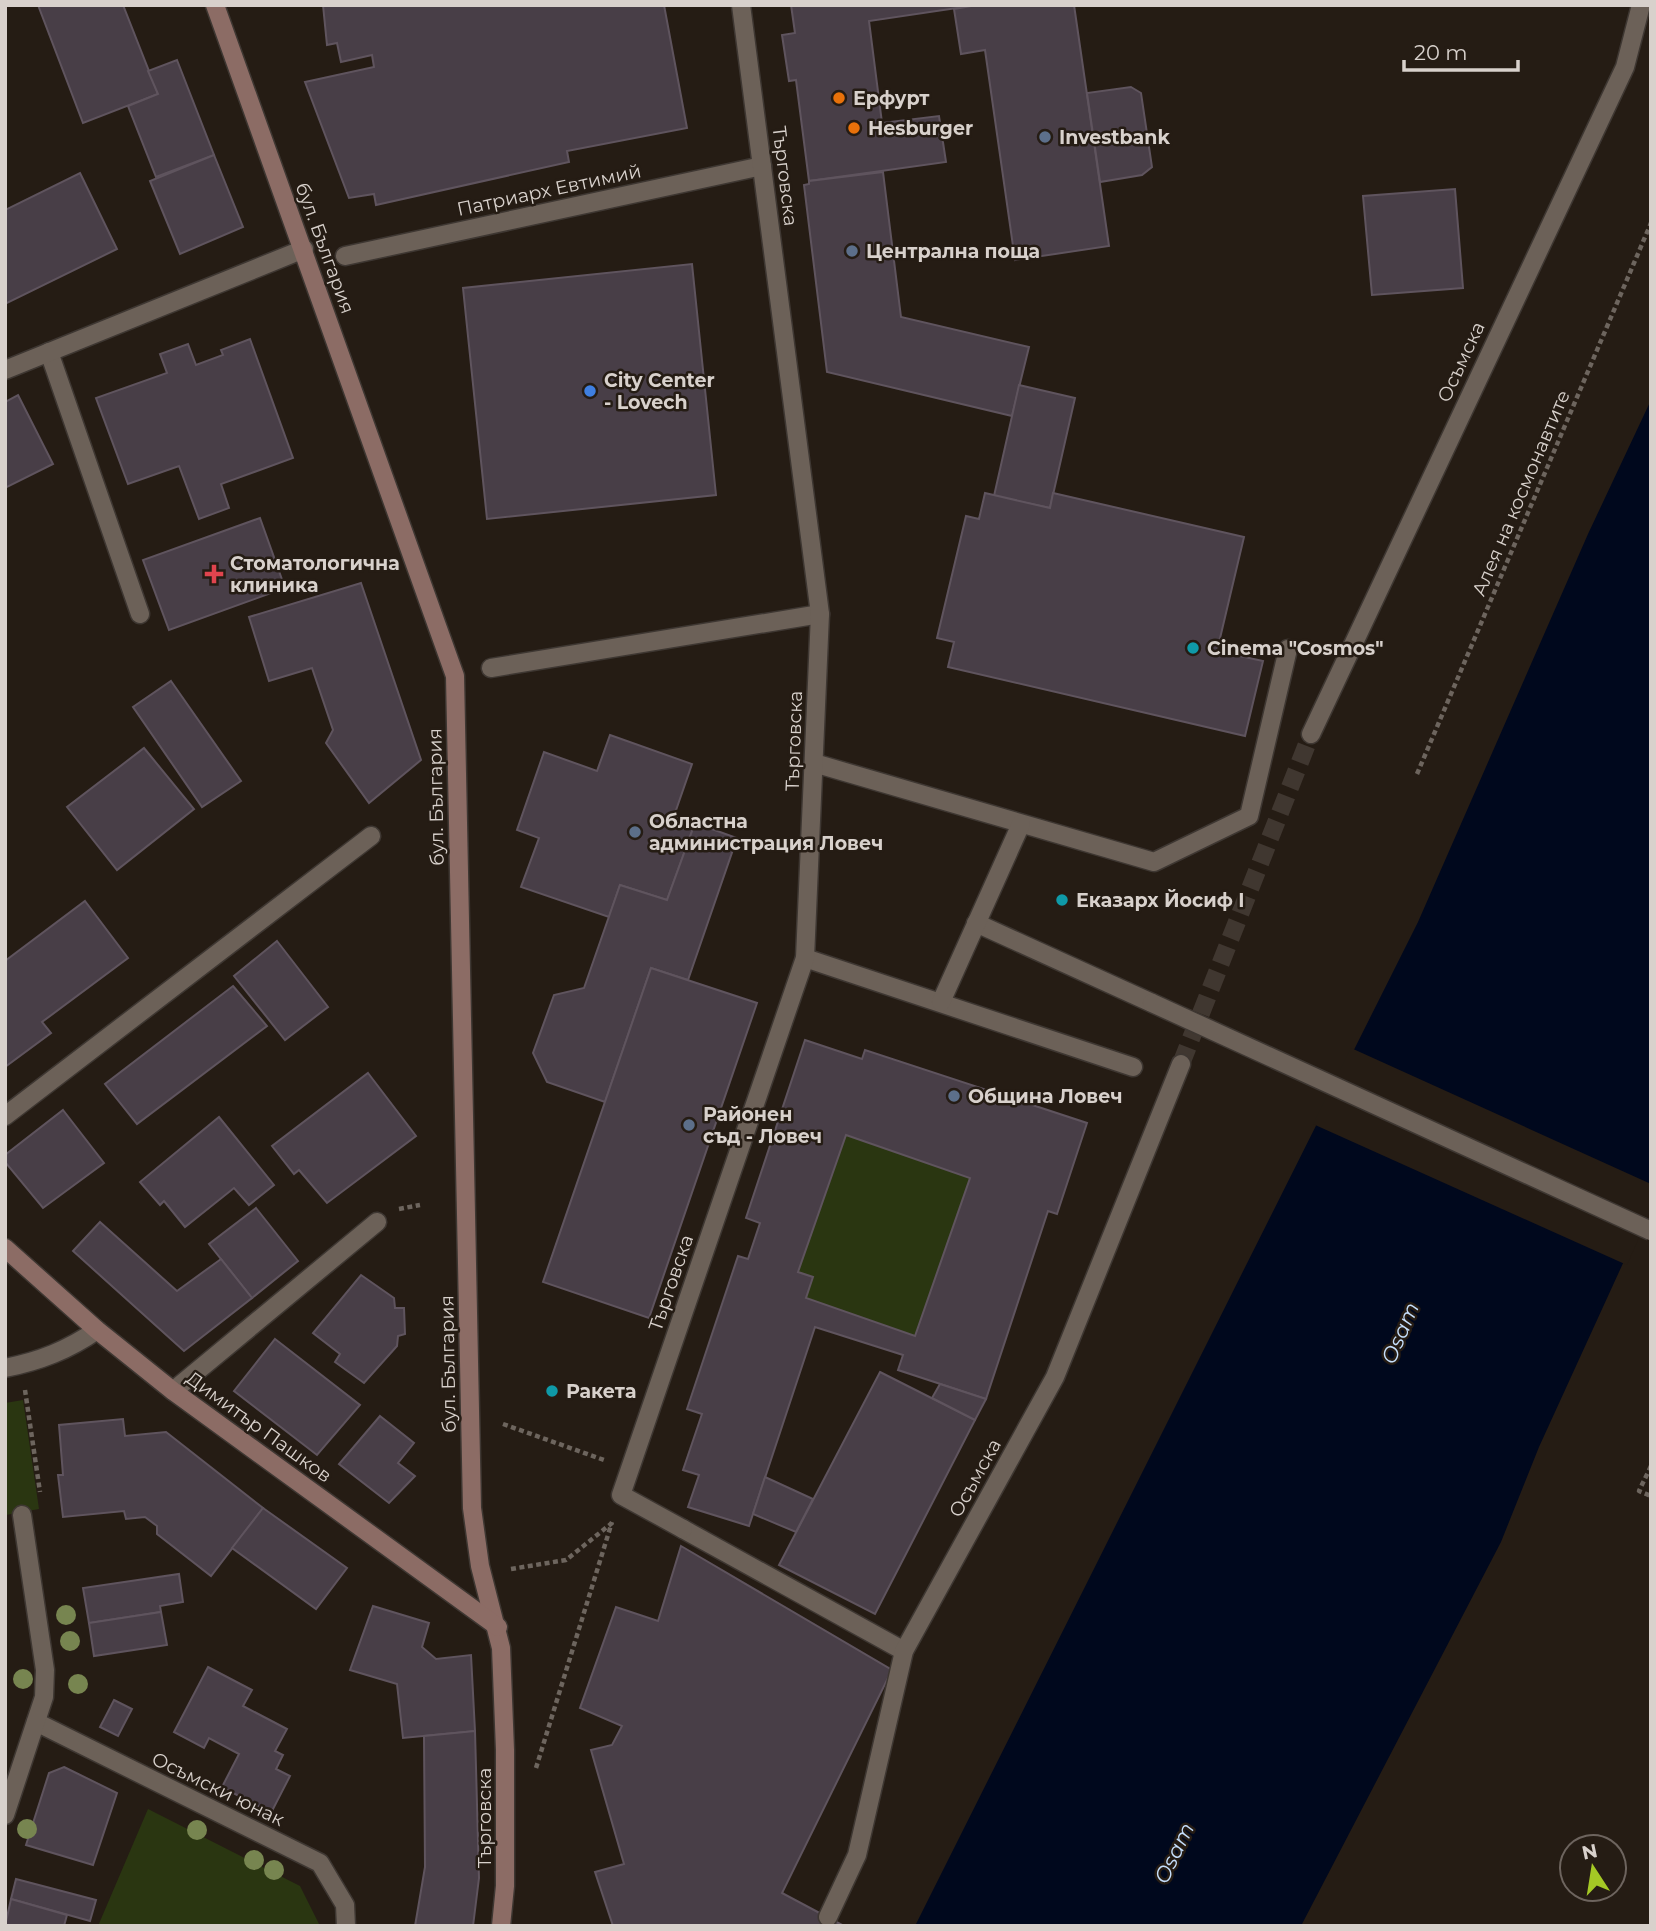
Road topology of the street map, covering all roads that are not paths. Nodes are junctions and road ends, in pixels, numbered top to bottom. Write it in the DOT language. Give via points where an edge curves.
graph roads {
  1 [pos="215,5"];
  2 [pos="741,5"];
  3 [pos="1641,5"];
  4 [pos="762,166"];
  5 [pos="304,249"];
  6 [pos="345,256"];
  7 [pos="49,352"];
  8 [pos="5,370"];
  9 [pos="139,614"];
  10 [pos="820,614"];
  11 [pos="1288,649"];
  12 [pos="491,668"];
  13 [pos="1311,734"];
  14 [pos="814,763"];
  15 [pos="1021,824"];
  16 [pos="370,836"];
  17 [pos="976,923"];
  18 [pos="805,958"];
  19 [pos="941,1002"];
  20 [pos="1181,1065"];
  21 [pos="1133,1067"];
  22 [pos="5,1116"];
  23 [pos="377,1222"];
  24 [pos="1651,1231"];
  25 [pos="5,1248"];
  26 [pos="97,1330"];
  27 [pos="5,1368"];
  28 [pos="173,1391"];
  29 [pos="22,1515"];
  30 [pos="498,1626"];
  31 [pos="904,1651"];
  32 [pos="36,1722"];
  33 [pos="5,1815"];
  34 [pos="828,1916"];
  35 [pos="346,1926"];
  36 [pos="501,1926"];
  1 -- 5 [label="street, бул. България"];
  2 -- 4 [label="street, Търговска"];
  3 -- 13 [label="street, Осъмска" via="1625,67"];
  4 -- 6 [label="street, Патриарх Евтимий"];
  4 -- 10 [label="street, Търговска"];
  5 -- 7 [label="street"];
  5 -- 30 [label="street, бул. България" via="455,676 472,1508 480,1566"];
  7 -- 8 [label="street"];
  7 -- 9 [label="street"];
  10 -- 12 [label="street"];
  10 -- 14 [label="street, Търговска"];
  11 -- 15 [label="street" via="1249,816 1154,862"];
  14 -- 15 [label="street"];
  14 -- 18 [label="street, Търговска"];
  15 -- 17 [label="street"];
  16 -- 22 [label="street"];
  17 -- 19 [label="street"];
  17 -- 24 [label="street, bridge"];
  18 -- 19 [label="street"];
  18 -- 31 [label="street, Търговска" via="621,1495"];
  19 -- 21 [label="street"];
  20 -- 31 [label="street, Осъмска" via="1055,1377"];
  23 -- 28 [label="street"];
  25 -- 26 [label="street, Димитър Пашков"];
  26 -- 27 [label="street" via="71,1348"];
  26 -- 28 [label="street, Димитър Пашков"];
  28 -- 30 [label="street, Димитър Пашков"];
  29 -- 32 [label="street" via="45,1670 44,1697"];
  30 -- 36 [label="street, Търговска" via="505,1750"];
  31 -- 34 [label="street, Осъмска" via="857,1855"];
  32 -- 33 [label="street"];
  32 -- 35 [label="street, Осъмски юнак" via="320,1863 345,1905"];
}
